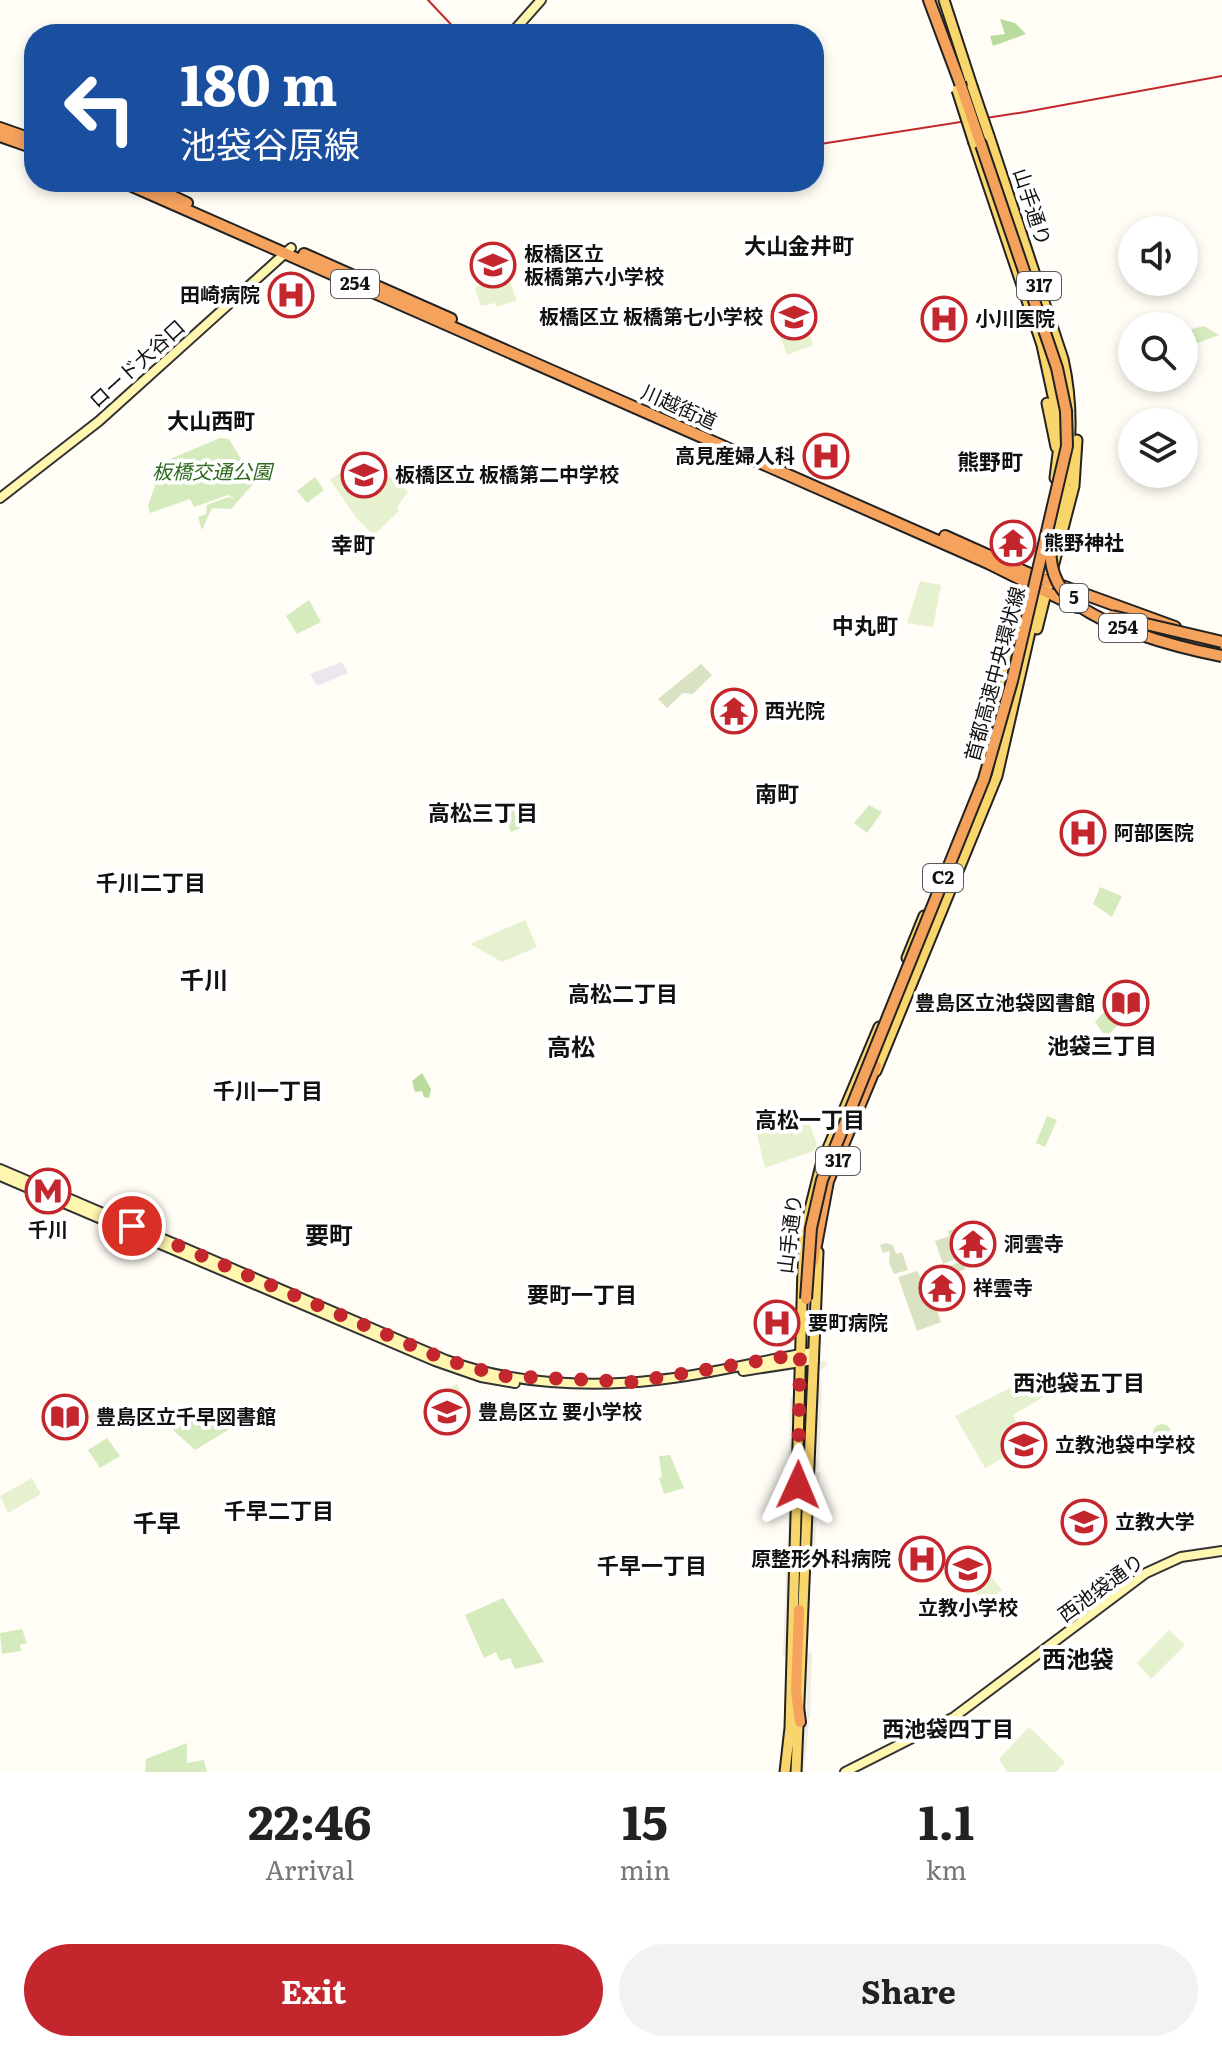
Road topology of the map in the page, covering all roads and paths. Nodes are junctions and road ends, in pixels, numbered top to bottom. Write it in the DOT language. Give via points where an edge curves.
graph roads {
  1 [pos="541,0"];
  2 [pos="932,0"];
  3 [pos="944,0"];
  4 [pos="520,24"];
  5 [pos="963,85"];
  6 [pos="0,128"];
  7 [pos="0,136"];
  8 [pos="24,136"];
  9 [pos="24,144"];
  10 [pos="147,192"];
  11 [pos="163,192"];
  12 [pos="288,251"];
  13 [pos="1047,403"];
  14 [pos="1061,424"];
  15 [pos="1064,453"];
  16 [pos="0,498"];
  17 [pos="1039,582"];
  18 [pos="1074,590"];
  19 [pos="1222,649"];
  20 [pos="967,821"];
  21 [pos="900,976"];
  22 [pos="886,1009"];
  23 [pos="899,1013"];
  24 [pos="878,1029"];
  25 [pos="890,1034"];
  26 [pos="0,1169"];
  27 [pos="0,1176"];
  28 [pos="814,1356"];
  29 [pos="800,1358"];
  30 [pos="801,1544"];
  31 [pos="1222,1551"];
  32 [pos="799,1610"];
  33 [pos="800,1722"];
  34 [pos="785,1772"];
  35 [pos="796,1772"];
  36 [pos="845,1772"];
  1 -- 4 [label="main road"];
  2 -- 5 [label="highway, 首都高速中央環状線 / C2"];
  3 -- 5 [label="main road, 山手通り / 317"];
  5 -- 14 [label="main road, 山手通り / 317, bridge" via="974,143 1042,345"];
  5 -- 15 [label="highway, 首都高速中央環状線 / C2, bridge" via="1059,368 1068,411"];
  5 -- 17 [label="main road, 山手通り / 317, bridge" via="1002,174 1063,359 1077,427 1074,486"];
  6 -- 8 [label="highway"];
  7 -- 9 [label="highway"];
  10 -- 12 [label="highway, 川越街道 / 254"];
  11 -- 12 [label="highway, 川越街道 / 254"];
  12 -- 16 [label="main road, ロード大谷口" via="99,421"];
  12 -- 17 [label="highway, 川越街道 / 254"];
  13 -- 15 [label="main road"];
  14 -- 15 [label="main road, 317"];
  14 -- 17 [label="main road, 山手通り / 317" via="1063,451"];
  15 -- 17 [label="main road, 317"];
  15 -- 19 [label="highway, 5, bridge" via="1052,551 1066,589 1082,604 1109,615"];
  15 -- 20 [label="highway, 首都高速中央環状線 / C2, bridge" via="997,741"];
  15 -- 20 [label="highway, 首都高速中央環状線 / C2, bridge" via="1014,681 986,780 828,1181 808,1300 811,1228 822,1180"];
  17 -- 18 [label="highway, 川越街道 / 254"];
  17 -- 19 [label="highway, 川越街道 / 254, bridge" via="1122,628"];
  17 -- 21 [label="main road, 山手通り / 317" via="982,776"];
  17 -- 23 [label="main road, 山手通り / 317" via="988,802"];
  18 -- 19 [label="highway, 川越街道 / 254"];
  18 -- 19 [label="highway, bridge" via="1175,637"];
  20 -- 21 [label="highway, bridge" via="910,967"];
  21 -- 22 [label="main road, 山手通り / 317"];
  22 -- 23 [label="main road" via="892,1018"];
  22 -- 24 [label="main road, 山手通り / 317"];
  23 -- 25 [label="main road, 山手通り / 317"];
  24 -- 25 [label="main road" via="886,1022"];
  24 -- 29 [label="main road, 山手通り / 317" via="810,1203 803,1248"];
  25 -- 28 [label="main road, 山手通り / 317" via="825,1200"];
  26 -- 29 [label="main road" via="446,1360 494,1374 633,1382"];
  27 -- 29 [label="main road" via="435,1361 496,1380 636,1387"];
  28 -- 29 [label="main road"];
  28 -- 30 [label="main road, 山手通り / 317"];
  29 -- 30 [label="main road, 山手通り / 317"];
  30 -- 33 [label="main road, 山手通り / 317"];
  30 -- 34 [label="main road, 山手通り / 317"];
  31 -- 36 [label="main road, 西池袋通り" via="1181,1557 1146,1573 954,1717"];
  32 -- 33 [label="highway"];
  33 -- 35 [label="main road, 山手通り / 317"];
}
